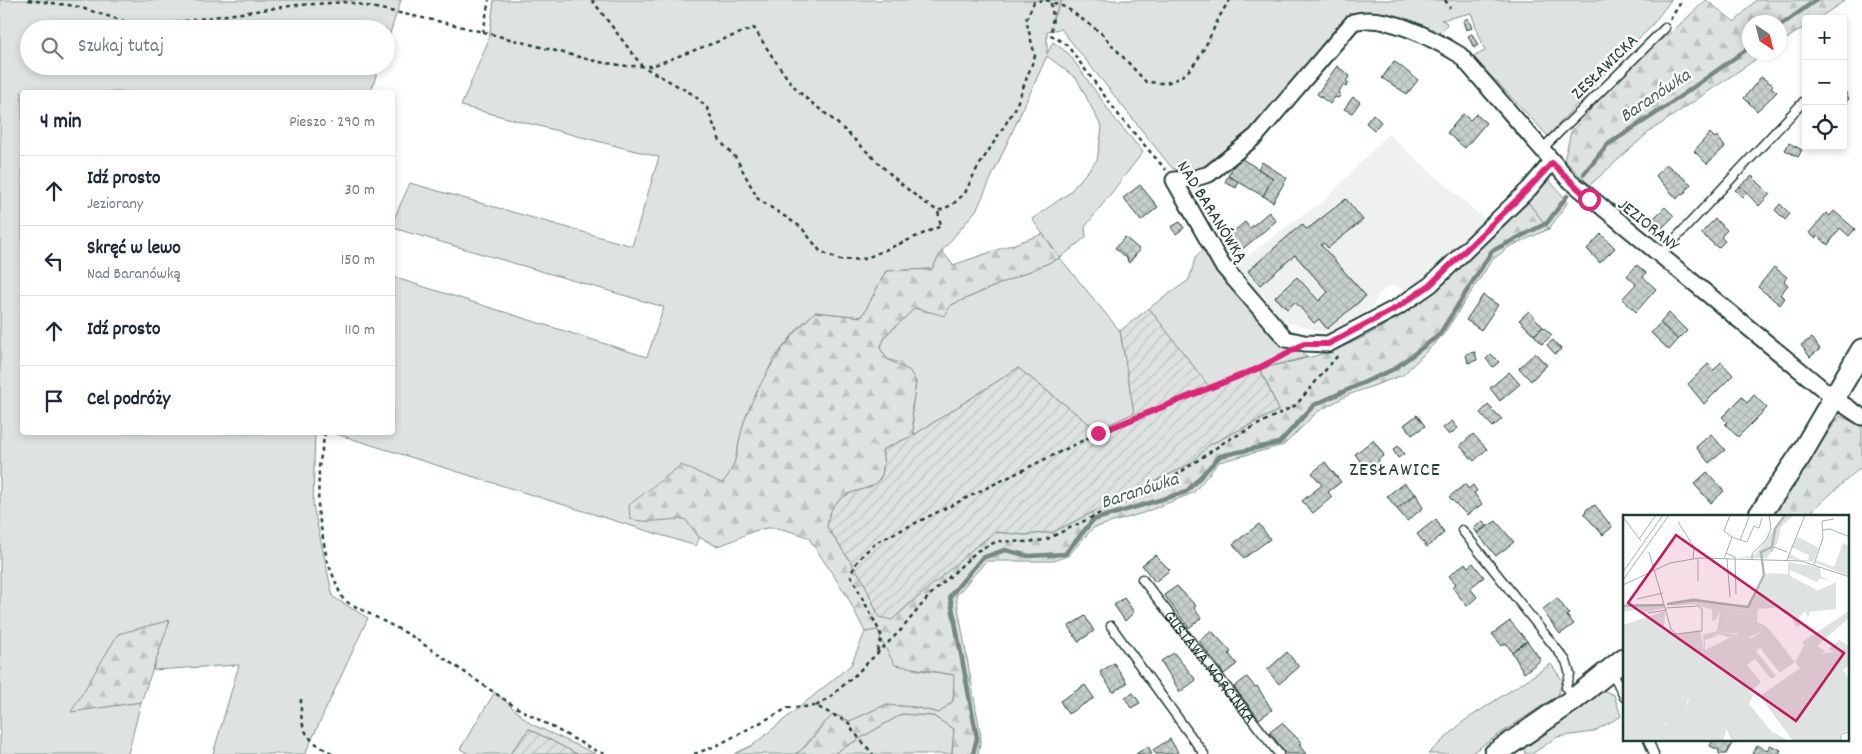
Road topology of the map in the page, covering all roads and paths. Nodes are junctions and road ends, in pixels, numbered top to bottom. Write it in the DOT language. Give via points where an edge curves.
graph roads {
  1 [pos="28,0"];
  2 [pos="489,0"];
  3 [pos="592,0"];
  4 [pos="1044,0"];
  5 [pos="1230,0"];
  6 [pos="1445,0"];
  7 [pos="1682,0"];
  8 [pos="1051,3"];
  9 [pos="1450,8"];
  10 [pos="120,20"];
  11 [pos="192,20"];
  12 [pos="1666,28"];
  13 [pos="483,33"];
  14 [pos="642,66"];
  15 [pos="1802,104"];
  16 [pos="1541,150"];
  17 [pos="1552,163"];
  18 [pos="1174,180"];
  19 [pos="938,211"];
  20 [pos="1659,256"];
  21 [pos="1350,332"];
  22 [pos="1304,344"];
  23 [pos="1862,350"];
  24 [pos="1835,399"];
  25 [pos="1862,417"];
  26 [pos="324,435"];
  27 [pos="1760,515"];
  28 [pos="1462,530"];
  29 [pos="1142,579"];
  30 [pos="1111,626"];
  31 [pos="877,652"];
  32 [pos="1618,664"];
  33 [pos="1623,692"];
  34 [pos="301,698"];
  35 [pos="1572,700"];
  36 [pos="816,706"];
  37 [pos="1649,742"];
  38 [pos="592,749"];
  39 [pos="334,754"];
  40 [pos="589,754"];
  41 [pos="605,754"];
  42 [pos="694,754"];
  43 [pos="874,754"];
  44 [pos="1204,754"];
  45 [pos="1279,754"];
  46 [pos="1494,754"];
  47 [pos="1654,754"];
  1 -- 10 [label="path" via="74,6"];
  2 -- 13 [label="path"];
  3 -- 14 [label="path"];
  4 -- 8 [label="path"];
  4 -- 19 [label="path" via="1034,2 1026,20 1035,56 1015,109 975,172 965,194"];
  5 -- 8 [label="path" via="1192,67 1169,82 1146,82 1101,33 1067,8"];
  6 -- 9 [label="path"];
  7 -- 12 [label="path"];
  8 -- 18 [label="path, NAD BARANÓWKĄ" via="1051,35 1067,45 1121,118"];
  11 -- 13 [label="path" via="297,5 348,2"];
  12 -- 16 [label="lane, ZESŁAWICKA"];
  13 -- 14 [label="path" via="599,62"];
  14 -- 19 [label="path" via="652,66 754,28 794,86 898,182"];
  14 -- 19 [label="path" via="694,95 707,108 720,141 736,158 758,199 800,227 820,251 840,260 864,260 941,226"];
  15 -- 20 [label="lane"];
  16 -- 17 [label="street, JEZIORANY"];
  16 -- 18 [label="street, JEZIORANY" via="1460,55 1411,31 1364,19 1353,22 1249,142 1209,174"];
  17 -- 20 [label="street, JEZIORANY" via="1589,199"];
  17 -- 21 [label="street, NAD BARANÓWKĄ" via="1430,285 1398,307"];
  18 -- 22 [label="street, NAD BARANÓWKĄ" via="1222,265 1286,339"];
  20 -- 24 [label="street, JEZIORANY"];
  21 -- 22 [label="street, NAD BARANÓWKĄ" via="1328,344"];
  21 -- 31 [label="path" via="1343,350 1296,405 1226,441 1172,478 1051,537 1037,542 1006,540 987,545 942,584"];
  22 -- 31 [label="path" via="1259,368 1086,439 879,541 864,552 851,576 881,635"];
  23 -- 24 [label="street"];
  24 -- 25 [label="street, JEZIORANY"];
  24 -- 27 [label="street"];
  26 -- 38 [label="path" via="318,511 327,560 345,601 410,635 514,706"];
  28 -- 35 [label="lane" via="1566,661 1570,674 1566,687"];
  29 -- 45 [label="lane, GUSTAWA MORCINKA"];
  30 -- 44 [label="lane"];
  31 -- 36 [label="path" via="830,697"];
  32 -- 33 [label="lane"];
  32 -- 35 [label="street"];
  34 -- 39 [label="path" via="300,720 306,735"];
  35 -- 46 [label="street"];
  36 -- 42 [label="path" via="788,708"];
  36 -- 43 [label="path" via="849,723"];
  37 -- 47 [label="lane"];
  38 -- 40 [label="path"];
  38 -- 41 [label="path"];
}
